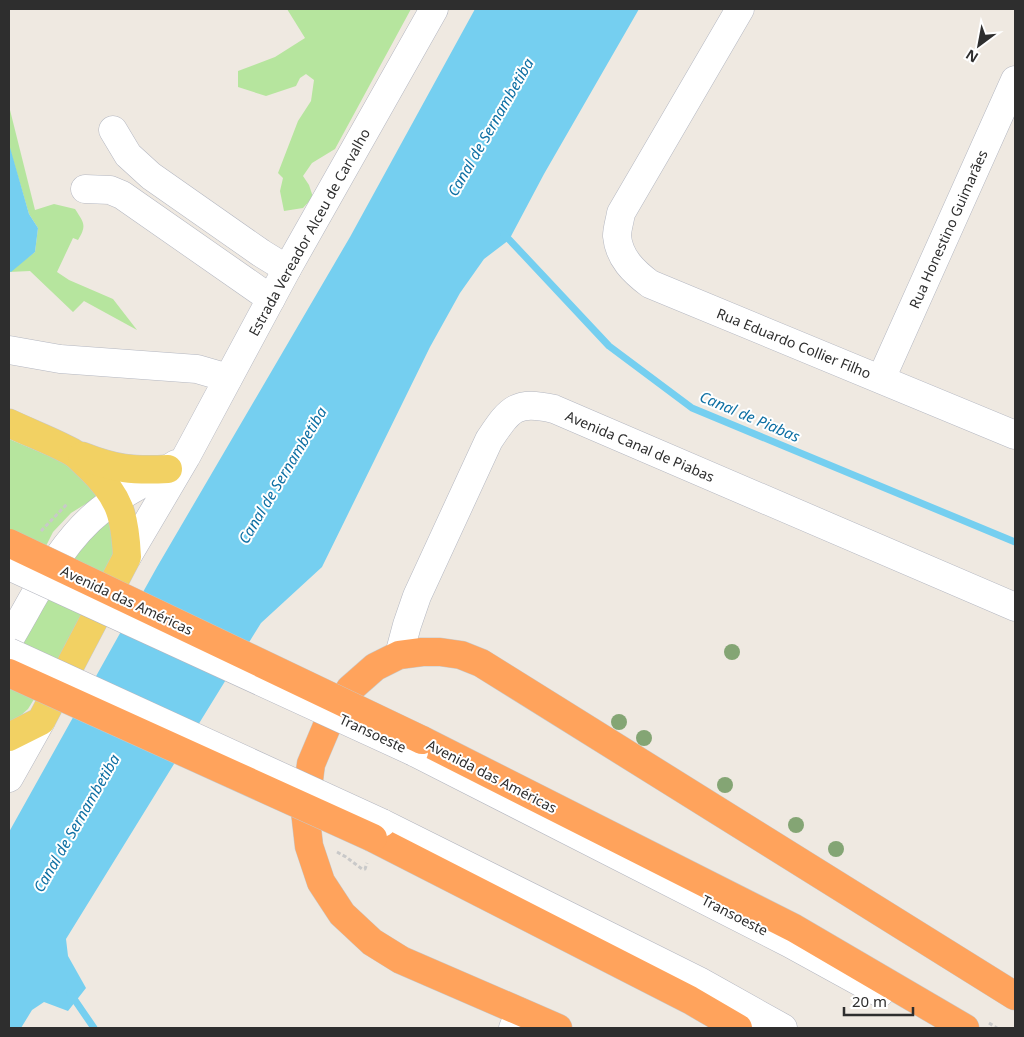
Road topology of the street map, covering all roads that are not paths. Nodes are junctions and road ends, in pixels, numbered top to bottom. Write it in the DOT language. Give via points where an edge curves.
graph roads {
  1 [pos="434,9"];
  2 [pos="740,9"];
  3 [pos="1014,85"];
  4 [pos="113,130"];
  5 [pos="85,189"];
  6 [pos="288,269"];
  7 [pos="271,299"];
  8 [pos="9,350"];
  9 [pos="228,378"];
  10 [pos="881,378"];
  11 [pos="9,423"];
  12 [pos="1015,435"];
  13 [pos="74,453"];
  14 [pos="177,463"];
  15 [pos="116,499"];
  16 [pos="9,543"];
  17 [pos="127,557"];
  18 [pos="9,566"];
  19 [pos="1015,607"];
  20 [pos="9,640"];
  21 [pos="9,652"];
  22 [pos="399,655"];
  23 [pos="9,672"];
  24 [pos="41,721"];
  25 [pos="9,737"];
  26 [pos="418,746"];
  27 [pos="9,778"];
  28 [pos="378,830"];
  29 [pos="1015,996"];
  30 [pos="516,1020"];
  31 [pos="558,1028"];
  32 [pos="738,1028"];
  33 [pos="782,1028"];
  34 [pos="943,1028"];
  35 [pos="965,1028"];
  1 -- 6 [label="street, Estrada Vereador Alceu de Carvalho"];
  2 -- 10 [label="street, Rua Eduardo Collier Filho" via="621,213 617,236 624,259 650,284"];
  3 -- 10 [label="street, Rua Honestino Guimarães"];
  4 -- 6 [label="street" via="128,154 151,176"];
  5 -- 7 [label="street" via="110,190 122,195"];
  6 -- 7 [label="street, Estrada Vereador Alceu de Carvalho"];
  7 -- 9 [label="street, Estrada Vereador Alceu de Carvalho"];
  8 -- 9 [label="street" via="60,359 197,369"];
  9 -- 14 [label="street, Estrada Vereador Alceu de Carvalho"];
  10 -- 12 [label="street, Rua Eduardo Collier Filho"];
  11 -- 13 [label="main road"];
  13 -- 14 [label="main road" via="125,470 140,471"];
  13 -- 15 [label="main road"];
  14 -- 15 [label="street"];
  14 -- 17 [label="street, Estrada Vereador Alceu de Carvalho"];
  15 -- 17 [label="main road" via="126,531"];
  15 -- 20 [label="street" via="80,529 58,558"];
  16 -- 26 [label="highway, Avenida das Américas, bridge"];
  17 -- 24 [label="main road, Estrada Vereador Alceu de Carvalho"];
  18 -- 26 [label="street, Transoeste, bridge"];
  19 -- 22 [label="street, Avenida Canal de Piabas" via="554,409 537,405 517,407 503,419 489,440 417,596"];
  21 -- 28 [label="street, bridge"];
  22 -- 29 [label="highway" via="440,652 481,663"];
  22 -- 30 [label="highway" via="375,667 350,689 327,726 311,764 305,811 309,846 321,882 342,914 372,942"];
  23 -- 28 [label="highway, bridge"];
  24 -- 25 [label="main road"];
  24 -- 27 [label="street, Estrada Vereador Alceu de Carvalho"];
  26 -- 34 [label="street, Transoeste"];
  26 -- 35 [label="highway, Avenida das Américas" via="794,928"];
  28 -- 32 [label="highway"];
  28 -- 33 [label="street" via="699,981"];
  30 -- 31 [label="highway"];
}
